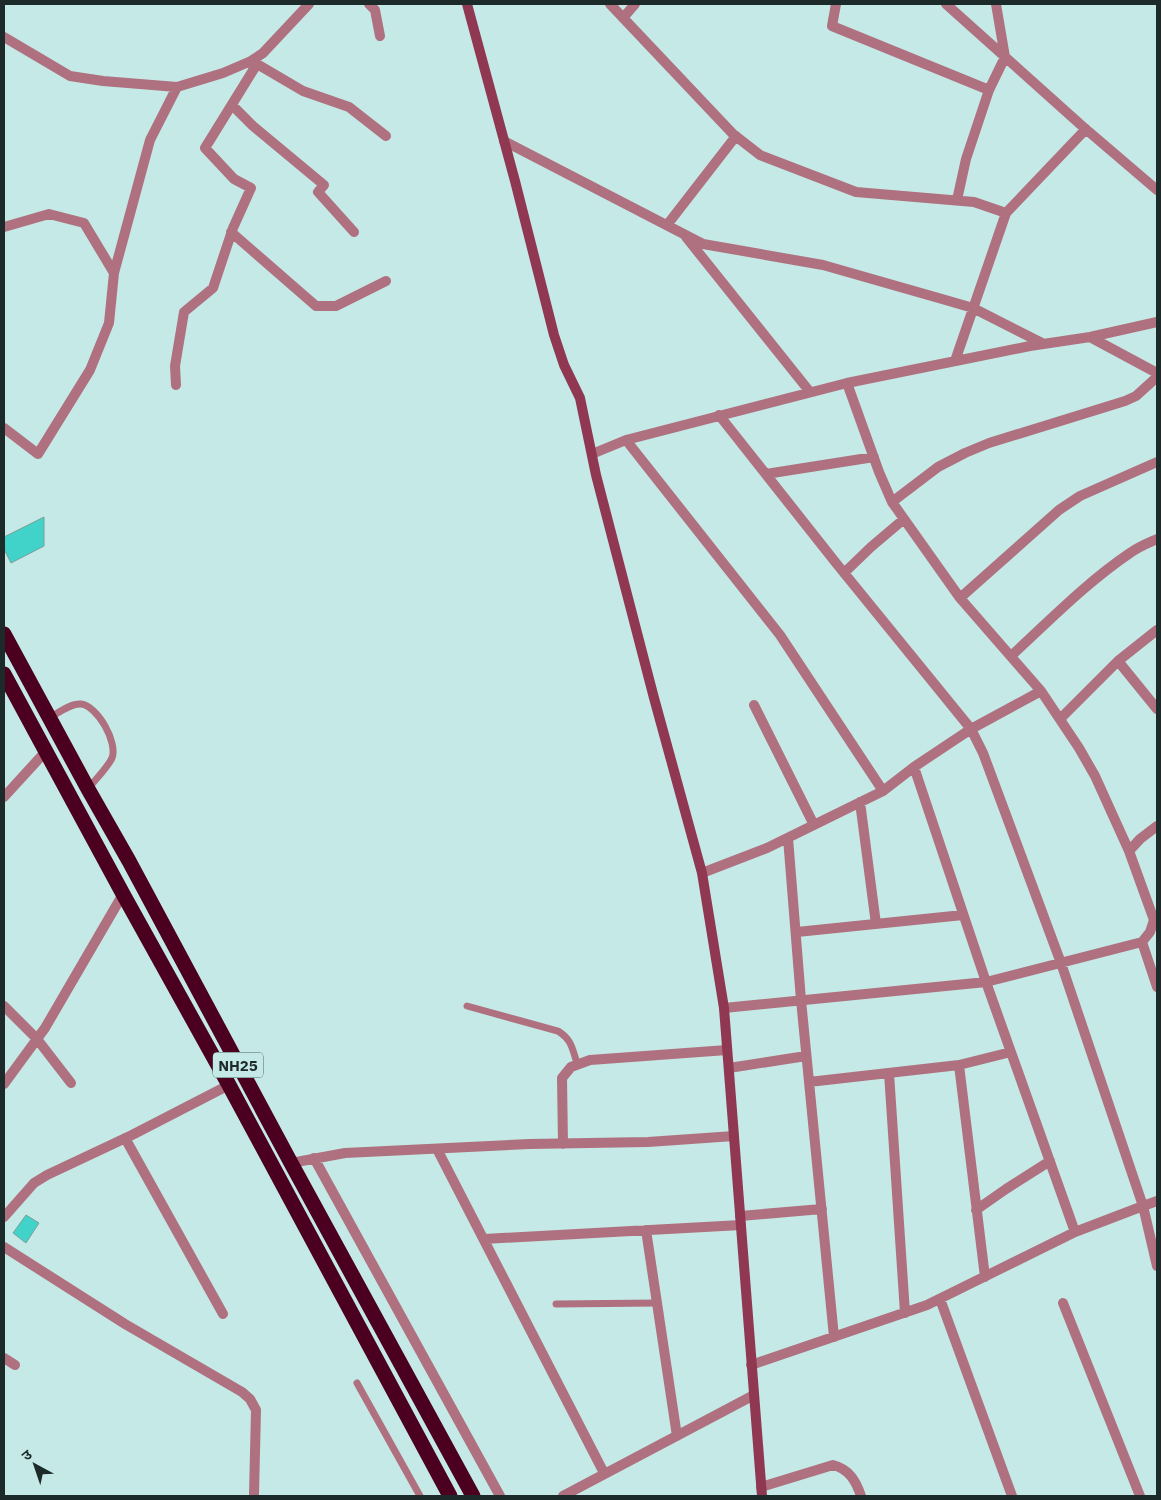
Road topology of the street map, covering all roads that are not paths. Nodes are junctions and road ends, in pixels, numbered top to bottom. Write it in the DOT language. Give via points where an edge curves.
graph roads {
  1 [pos="309,4"];
  2 [pos="369,4"];
  3 [pos="467,4"];
  4 [pos="610,4"];
  5 [pos="635,4"];
  6 [pos="836,4"];
  7 [pos="946,4"];
  8 [pos="996,4"];
  9 [pos="623,18"];
  10 [pos="380,36"];
  11 [pos="4,37"];
  12 [pos="1005,57"];
  13 [pos="254,62"];
  14 [pos="177,87"];
  15 [pos="989,90"];
  16 [pos="232,105"];
  17 [pos="1086,129"];
  18 [pos="386,136"];
  19 [pos="736,136"];
  20 [pos="504,141"];
  21 [pos="1157,190"];
  22 [pos="956,200"];
  23 [pos="1006,213"];
  24 [pos="667,225"];
  25 [pos="4,227"];
  26 [pos="231,232"];
  27 [pos="354,232"];
  28 [pos="684,234"];
  29 [pos="114,273"];
  30 [pos="386,281"];
  31 [pos="973,308"];
  32 [pos="1157,322"];
  33 [pos="1090,337"];
  34 [pos="1043,344"];
  35 [pos="955,361"];
  36 [pos="1157,375"];
  37 [pos="847,383"];
  38 [pos="176,385"];
  39 [pos="810,392"];
  40 [pos="718,416"];
  41 [pos="4,428"];
  42 [pos="626,440"];
  43 [pos="592,454"];
  44 [pos="874,457"];
  45 [pos="1157,462"];
  46 [pos="766,474"];
  47 [pos="892,502"];
  48 [pos="904,519"];
  49 [pos="1157,539"];
  50 [pos="844,573"];
  51 [pos="960,598"];
  52 [pos="1157,630"];
  53 [pos="4,634"];
  54 [pos="1011,656"];
  55 [pos="1118,661"];
  56 [pos="4,674"];
  57 [pos="1041,691"];
  58 [pos="754,705"];
  59 [pos="1157,709"];
  60 [pos="49,718"];
  61 [pos="1060,719"];
  62 [pos="970,729"];
  63 [pos="46,751"];
  64 [pos="914,766"];
  65 [pos="88,789"];
  66 [pos="883,790"];
  67 [pos="4,797"];
  68 [pos="860,802"];
  69 [pos="814,825"];
  70 [pos="1157,826"];
  71 [pos="788,838"];
  72 [pos="1129,851"];
  73 [pos="702,873"];
  74 [pos="123,894"];
  75 [pos="963,915"];
  76 [pos="876,924"];
  77 [pos="796,932"];
  78 [pos="1142,942"];
  79 [pos="1060,963"];
  80 [pos="986,982"];
  81 [pos="1157,987"];
  82 [pos="801,1000"];
  83 [pos="4,1006"];
  84 [pos="467,1006"];
  85 [pos="724,1008"];
  86 [pos="37,1039"];
  87 [pos="727,1050"];
  88 [pos="1011,1052"];
  89 [pos="806,1056"];
  90 [pos="577,1063"];
  91 [pos="959,1065"];
  92 [pos="729,1068"];
  93 [pos="888,1073"];
  94 [pos="809,1082"];
  95 [pos="71,1083"];
  96 [pos="4,1084"];
  97 [pos="230,1085"];
  98 [pos="734,1136"];
  99 [pos="125,1138"];
  100 [pos="563,1144"];
  101 [pos="437,1148"];
  102 [pos="314,1158"];
  103 [pos="1050,1161"];
  104 [pos="291,1163"];
  105 [pos="1157,1201"];
  106 [pos="1143,1206"];
  107 [pos="822,1209"];
  108 [pos="976,1210"];
  109 [pos="4,1217"];
  110 [pos="740,1220"];
  111 [pos="646,1230"];
  112 [pos="1075,1232"];
  113 [pos="484,1239"];
  114 [pos="4,1247"];
  115 [pos="1157,1266"];
  116 [pos="985,1277"];
  117 [pos="940,1299"];
  118 [pos="556,1304"];
  119 [pos="657,1304"];
  120 [pos="1063,1304"];
  121 [pos="905,1313"];
  122 [pos="223,1314"];
  123 [pos="834,1337"];
  124 [pos="4,1358"];
  125 [pos="15,1365"];
  126 [pos="751,1365"];
  127 [pos="357,1383"];
  128 [pos="754,1395"];
  129 [pos="677,1436"];
  130 [pos="604,1473"];
  131 [pos="761,1492"];
  132 [pos="254,1494"];
  133 [pos="420,1496"];
  134 [pos="450,1496"];
  135 [pos="473,1496"];
  136 [pos="500,1496"];
  137 [pos="562,1496"];
  138 [pos="861,1496"];
  139 [pos="1012,1496"];
  140 [pos="1140,1496"];
  1 -- 13 [label="street"];
  2 -- 10 [label="street" via="375,10"];
  3 -- 20 [label="street"];
  4 -- 9 [label="street"];
  5 -- 9 [label="street"];
  6 -- 15 [label="street" via="832,26"];
  7 -- 12 [label="street"];
  8 -- 12 [label="street"];
  9 -- 19 [label="street"];
  11 -- 14 [label="street" via="70,76"];
  12 -- 15 [label="street"];
  12 -- 17 [label="street"];
  13 -- 14 [label="street"];
  13 -- 16 [label="street"];
  13 -- 18 [label="street" via="303,91 349,107"];
  14 -- 29 [label="street" via="150,140"];
  15 -- 22 [label="street"];
  16 -- 26 [label="street" via="205,148 234,179 251,188"];
  16 -- 27 [label="street" via="324,185 318,192"];
  17 -- 21 [label="street"];
  17 -- 23 [label="street"];
  19 -- 22 [label="street" via="760,155 856,192"];
  19 -- 24 [label="street"];
  20 -- 24 [label="street"];
  20 -- 43 [label="street" via="554,334 580,398"];
  22 -- 23 [label="street" via="974,202"];
  23 -- 31 [label="street"];
  24 -- 28 [label="street"];
  25 -- 29 [label="street" via="49,214 84,223"];
  26 -- 30 [label="street" via="316,306 336,306"];
  26 -- 38 [label="street" via="213,288 184,312 175,366"];
  28 -- 31 [label="street" via="703,244 823,265"];
  28 -- 39 [label="street"];
  29 -- 41 [label="street" via="109,323 90,370 38,454"];
  31 -- 34 [label="street"];
  31 -- 35 [label="street"];
  32 -- 33 [label="street"];
  33 -- 34 [label="street"];
  33 -- 36 [label="street"];
  34 -- 35 [label="street"];
  35 -- 37 [label="street"];
  36 -- 47 [label="street" via="1136,396 1125,401 965,453 938,467"];
  37 -- 39 [label="street"];
  37 -- 44 [label="street"];
  39 -- 40 [label="street"];
  40 -- 42 [label="street"];
  40 -- 46 [label="street"];
  42 -- 43 [label="street"];
  42 -- 66 [label="street" via="780,635"];
  43 -- 73 [label="street"];
  44 -- 46 [label="street"];
  44 -- 47 [label="street"];
  45 -- 51 [label="street" via="1080,496 1059,510"];
  46 -- 50 [label="street"];
  47 -- 48 [label="street"];
  48 -- 50 [label="street"];
  48 -- 51 [label="street"];
  49 -- 54 [label="street" via="1131,552 1104,573"];
  50 -- 62 [label="street"];
  51 -- 54 [label="street"];
  52 -- 55 [label="street"];
  53 -- 60 [label="highway, NH25"];
  54 -- 57 [label="street"];
  55 -- 59 [label="street"];
  55 -- 61 [label="street"];
  56 -- 63 [label="highway, NH25"];
  57 -- 61 [label="street"];
  57 -- 62 [label="street"];
  58 -- 69 [label="street"];
  60 -- 65 [label="highway, NH25"];
  60 -- 65 [label="lane" via="82,704 93,710 107,729 114,749 112,759"];
  61 -- 72 [label="street" via="1095,776"];
  62 -- 64 [label="street"];
  62 -- 79 [label="street" via="983,753"];
  63 -- 67 [label="street"];
  63 -- 74 [label="highway, NH25"];
  64 -- 66 [label="street"];
  64 -- 75 [label="street"];
  65 -- 104 [label="highway, NH25"];
  66 -- 68 [label="street"];
  68 -- 69 [label="street"];
  68 -- 76 [label="street"];
  69 -- 71 [label="street"];
  70 -- 72 [label="street"];
  71 -- 73 [label="street"];
  71 -- 77 [label="street"];
  72 -- 78 [label="street" via="1154,920"];
  73 -- 85 [label="street"];
  74 -- 86 [label="street"];
  74 -- 97 [label="highway, NH25"];
  75 -- 76 [label="street"];
  75 -- 80 [label="street"];
  76 -- 77 [label="street"];
  77 -- 82 [label="street"];
  78 -- 79 [label="street"];
  78 -- 81 [label="street"];
  79 -- 80 [label="street"];
  79 -- 106 [label="street"];
  80 -- 82 [label="street"];
  80 -- 88 [label="street"];
  82 -- 85 [label="street"];
  82 -- 89 [label="street"];
  83 -- 86 [label="street"];
  84 -- 90 [label="lane" via="558,1031 571,1044"];
  85 -- 87 [label="street"];
  86 -- 95 [label="street"];
  86 -- 96 [label="street"];
  87 -- 90 [label="street"];
  87 -- 92 [label="street"];
  88 -- 91 [label="street"];
  88 -- 103 [label="street"];
  89 -- 92 [label="street"];
  89 -- 94 [label="street"];
  90 -- 100 [label="street" via="562,1078"];
  91 -- 93 [label="street"];
  91 -- 108 [label="street"];
  92 -- 98 [label="street"];
  93 -- 94 [label="street"];
  93 -- 121 [label="street"];
  94 -- 107 [label="street"];
  97 -- 99 [label="street"];
  97 -- 134 [label="highway, NH25"];
  98 -- 100 [label="street"];
  98 -- 110 [label="street"];
  99 -- 109 [label="street" via="34,1183"];
  99 -- 122 [label="street"];
  100 -- 101 [label="street"];
  101 -- 102 [label="street" via="344,1153"];
  101 -- 113 [label="street"];
  102 -- 104 [label="street"];
  102 -- 136 [label="street"];
  103 -- 108 [label="street"];
  103 -- 112 [label="street"];
  104 -- 135 [label="highway, NH25"];
  105 -- 106 [label="street"];
  106 -- 112 [label="street"];
  106 -- 115 [label="street"];
  107 -- 110 [label="street"];
  107 -- 123 [label="street"];
  108 -- 116 [label="street"];
  110 -- 111 [label="street"];
  110 -- 126 [label="street"];
  111 -- 113 [label="street"];
  111 -- 119 [label="street"];
  112 -- 116 [label="street"];
  113 -- 130 [label="street"];
  114 -- 132 [label="street" via="250,1399 256,1410"];
  116 -- 117 [label="street"];
  117 -- 121 [label="street"];
  117 -- 139 [label="street"];
  118 -- 119 [label="lane"];
  119 -- 129 [label="street"];
  120 -- 140 [label="street"];
  121 -- 123 [label="street"];
  123 -- 126 [label="street"];
  124 -- 125 [label="street"];
  126 -- 128 [label="street"];
  127 -- 133 [label="lane"];
  128 -- 129 [label="street"];
  128 -- 131 [label="street"];
  129 -- 130 [label="street"];
  130 -- 137 [label="street"];
  131 -- 138 [label="street" via="833,1465 850,1475"];
}
